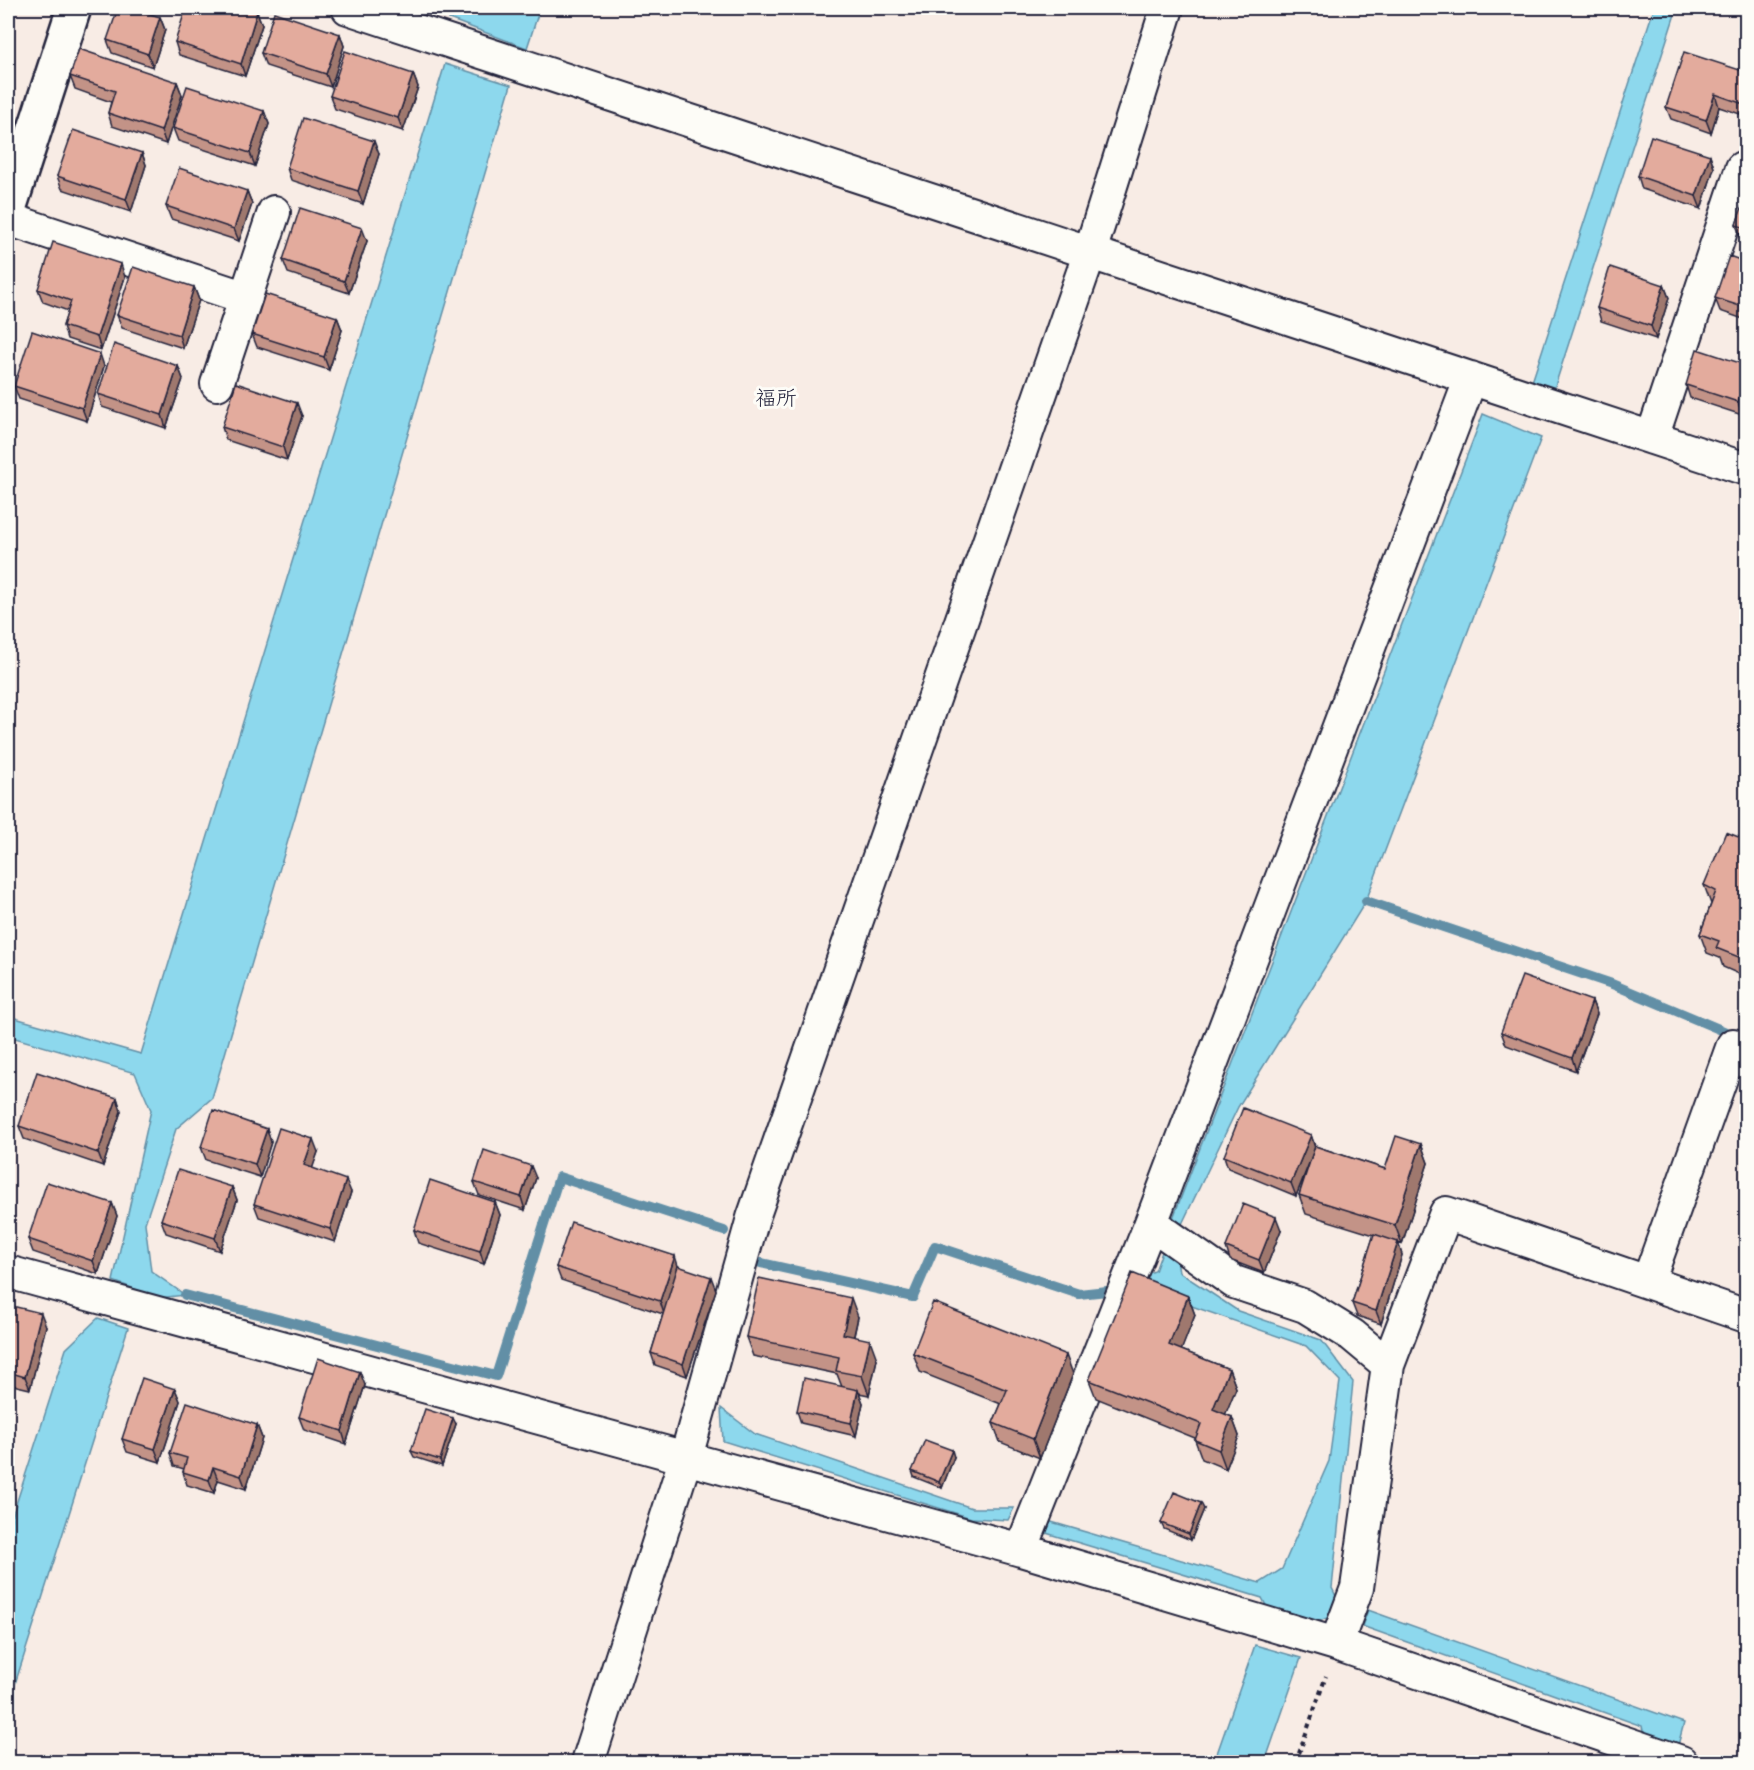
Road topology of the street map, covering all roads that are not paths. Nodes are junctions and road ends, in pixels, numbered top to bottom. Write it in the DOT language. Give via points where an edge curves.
graph roads {
  1 [pos="74,8"];
  2 [pos="348,8"];
  3 [pos="1167,8"];
  4 [pos="1746,170"];
  5 [pos="8,212"];
  6 [pos="274,212"];
  7 [pos="8,219"];
  8 [pos="1090,252"];
  9 [pos="246,298"];
  10 [pos="1471,378"];
  11 [pos="218,384"];
  12 [pos="1652,438"];
  13 [pos="1746,469"];
  14 [pos="1733,1045"];
  15 [pos="1151,1223"];
  16 [pos="8,1272"];
  17 [pos="1648,1282"];
  18 [pos="1746,1316"];
  19 [pos="1388,1365"];
  20 [pos="686,1457"];
  21 [pos="1021,1550"];
  22 [pos="1336,1644"];
  23 [pos="588,1762"];
  24 [pos="1681,1762"];
  1 -- 5 [label="street"];
  2 -- 8 [label="street"];
  3 -- 8 [label="street"];
  4 -- 12 [label="street" via="1742,168"];
  6 -- 9 [label="street"];
  7 -- 9 [label="street"];
  8 -- 10 [label="street"];
  8 -- 20 [label="street" via="753,1218"];
  9 -- 11 [label="street"];
  10 -- 12 [label="street"];
  10 -- 15 [label="street"];
  12 -- 13 [label="street"];
  14 -- 17 [label="street"];
  15 -- 19 [label="street" via="1234,1282 1305,1306 1352,1335"];
  15 -- 21 [label="street"];
  16 -- 20 [label="street"];
  17 -- 18 [label="street"];
  17 -- 19 [label="street" via="1446,1213"];
  19 -- 22 [label="street" via="1357,1588"];
  20 -- 21 [label="street"];
  20 -- 23 [label="street"];
  21 -- 22 [label="street"];
  22 -- 24 [label="street"];
}
